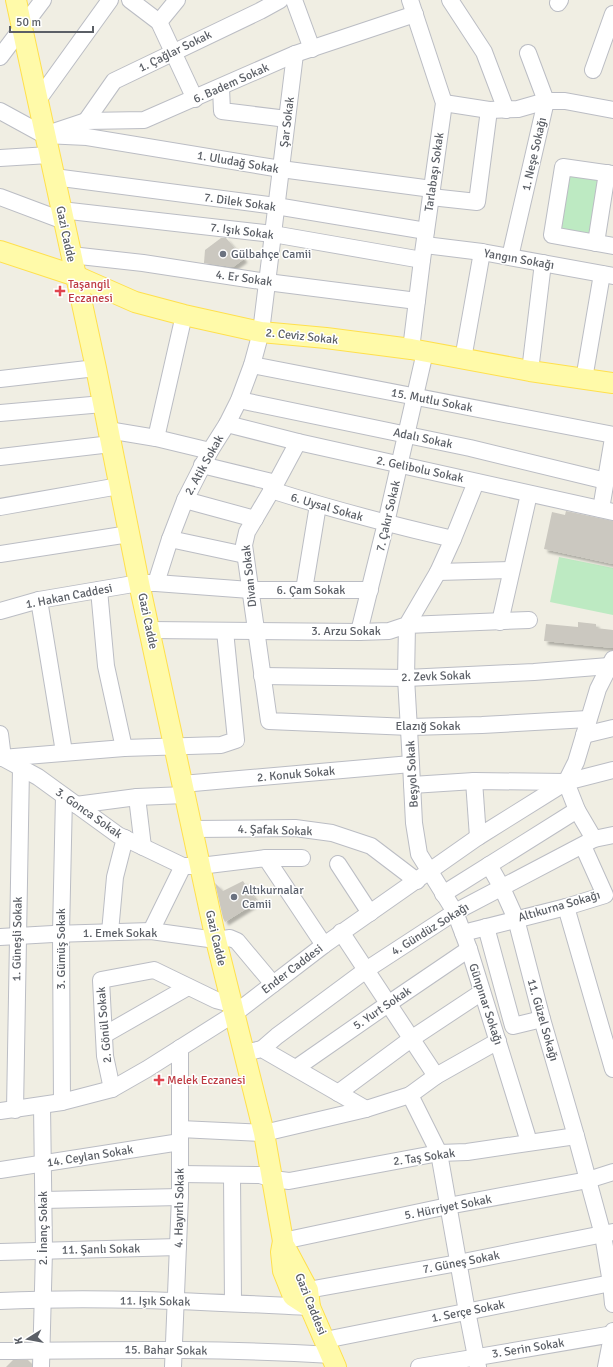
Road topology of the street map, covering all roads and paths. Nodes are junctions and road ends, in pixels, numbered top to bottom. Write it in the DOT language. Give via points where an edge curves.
graph roads {
  1 [pos="16,0"];
  2 [pos="43,0"];
  3 [pos="110,0"];
  4 [pos="130,0"];
  5 [pos="177,0"];
  6 [pos="280,0"];
  7 [pos="294,0"];
  8 [pos="450,0"];
  9 [pos="413,7"];
  10 [pos="613,14"];
  11 [pos="159,22"];
  12 [pos="22,29"];
  13 [pos="312,49"];
  14 [pos="173,51"];
  15 [pos="528,53"];
  16 [pos="295,54"];
  17 [pos="0,57"];
  18 [pos="593,70"];
  19 [pos="221,88"];
  20 [pos="195,99"];
  21 [pos="38,100"];
  22 [pos="546,100"];
  23 [pos="444,103"];
  24 [pos="489,110"];
  25 [pos="506,110"];
  26 [pos="613,110"];
  27 [pos="0,111"];
  28 [pos="287,119"];
  29 [pos="86,121"];
  30 [pos="44,135"];
  31 [pos="49,155"];
  32 [pos="0,158"];
  33 [pos="281,169"];
  34 [pos="610,174"];
  35 [pos="54,177"];
  36 [pos="431,193"];
  37 [pos="0,197"];
  38 [pos="276,206"];
  39 [pos="62,215"];
  40 [pos="273,234"];
  41 [pos="596,243"];
  42 [pos="424,245"];
  43 [pos="613,246"];
  44 [pos="0,251"];
  45 [pos="482,252"];
  46 [pos="71,255"];
  47 [pos="510,257"];
  48 [pos="542,263"];
  49 [pos="608,275"];
  50 [pos="76,276"];
  51 [pos="267,282"];
  52 [pos="417,301"];
  53 [pos="184,315"];
  54 [pos="260,332"];
  55 [pos="418,351"];
  56 [pos="463,359"];
  57 [pos="252,365"];
  58 [pos="96,368"];
  59 [pos="530,371"];
  60 [pos="0,379"];
  61 [pos="584,379"];
  62 [pos="613,383"];
  63 [pos="416,397"];
  64 [pos="239,400"];
  65 [pos="103,404"];
  66 [pos="0,413"];
  67 [pos="227,424"];
  68 [pos="407,435"];
  69 [pos="110,437"];
  70 [pos="156,438"];
  71 [pos="298,442"];
  72 [pos="613,443"];
  73 [pos="0,458"];
  74 [pos="206,458"];
  75 [pos="400,465"];
  76 [pos="606,481"];
  77 [pos="476,482"];
  78 [pos="119,486"];
  79 [pos="273,487"];
  80 [pos="529,494"];
  81 [pos="185,500"];
  82 [pos="318,505"];
  83 [pos="0,507"];
  84 [pos="607,510"];
  85 [pos="254,519"];
  86 [pos="386,523"];
  87 [pos="129,534"];
  88 [pos="170,539"];
  89 [pos="453,539"];
  90 [pos="0,554"];
  91 [pos="245,556"];
  92 [pos="511,570"];
  93 [pos="438,572"];
  94 [pos="148,583"];
  95 [pos="99,590"];
  96 [pos="250,590"];
  97 [pos="304,590"];
  98 [pos="370,590"];
  99 [pos="39,600"];
  100 [pos="0,611"];
  101 [pos="529,620"];
  102 [pos="500,622"];
  103 [pos="407,625"];
  104 [pos="149,630"];
  105 [pos="225,631"];
  106 [pos="255,631"];
  107 [pos="359,632"];
  108 [pos="611,663"];
  109 [pos="262,676"];
  110 [pos="406,678"];
  111 [pos="606,687"];
  112 [pos="588,719"];
  113 [pos="269,721"];
  114 [pos="410,727"];
  115 [pos="613,728"];
  116 [pos="0,734"];
  117 [pos="584,735"];
  118 [pos="175,746"];
  119 [pos="124,748"];
  120 [pos="64,752"];
  121 [pos="2,758"];
  122 [pos="411,764"];
  123 [pos="21,768"];
  124 [pos="613,770"];
  125 [pos="474,781"];
  126 [pos="566,782"];
  127 [pos="412,785"];
  128 [pos="183,789"];
  129 [pos="137,797"];
  130 [pos="70,800"];
  131 [pos="577,810"];
  132 [pos="192,829"];
  133 [pos="613,835"];
  134 [pos="478,837"];
  135 [pos="125,838"];
  136 [pos="588,842"];
  137 [pos="143,847"];
  138 [pos="266,858"];
  139 [pos="302,858"];
  140 [pos="338,864"];
  141 [pos="489,865"];
  142 [pos="191,866"];
  143 [pos="423,876"];
  144 [pos="502,888"];
  145 [pos="443,894"];
  146 [pos="566,907"];
  147 [pos="455,912"];
  148 [pos="370,913"];
  149 [pos="516,919"];
  150 [pos="486,927"];
  151 [pos="151,931"];
  152 [pos="110,932"];
  153 [pos="341,932"];
  154 [pos="61,933"];
  155 [pos="463,934"];
  156 [pos="17,936"];
  157 [pos="0,937"];
  158 [pos="216,940"];
  159 [pos="324,945"];
  160 [pos="469,949"];
  161 [pos="366,970"];
  162 [pos="273,984"];
  163 [pos="188,987"];
  164 [pos="482,992"];
  165 [pos="388,1004"];
  166 [pos="232,1009"];
  167 [pos="542,1019"];
  168 [pos="104,1035"];
  169 [pos="411,1039"];
  170 [pos="498,1041"];
  171 [pos="180,1048"];
  172 [pos="253,1051"];
  173 [pos="296,1068"];
  174 [pos="613,1069"];
  175 [pos="436,1076"];
  176 [pos="112,1089"];
  177 [pos="338,1093"];
  178 [pos="410,1095"];
  179 [pos="62,1102"];
  180 [pos="42,1106"];
  181 [pos="366,1109"];
  182 [pos="7,1110"];
  183 [pos="264,1133"];
  184 [pos="180,1136"];
  185 [pos="576,1136"];
  186 [pos="529,1142"];
  187 [pos="439,1153"];
  188 [pos="43,1163"];
  189 [pos="0,1170"];
  190 [pos="613,1172"];
  191 [pos="180,1174"];
  192 [pos="232,1176"];
  193 [pos="273,1179"];
  194 [pos="588,1180"];
  195 [pos="180,1197"];
  196 [pos="43,1200"];
  197 [pos="448,1206"];
  198 [pos="608,1233"];
  199 [pos="283,1242"];
  200 [pos="178,1248"];
  201 [pos="44,1250"];
  202 [pos="0,1252"];
  203 [pos="458,1264"];
  204 [pos="611,1283"];
  205 [pos="309,1298"];
  206 [pos="42,1299"];
  207 [pos="0,1301"];
  208 [pos="176,1301"];
  209 [pos="233,1303"];
  210 [pos="613,1304"];
  211 [pos="467,1311"];
  212 [pos="613,1331"];
  213 [pos="613,1334"];
  214 [pos="173,1350"];
  215 [pos="0,1351"];
  216 [pos="41,1351"];
  217 [pos="331,1354"];
  218 [pos="477,1362"];
  219 [pos="41,1367"];
  220 [pos="173,1367"];
  221 [pos="419,1367"];
  222 [pos="606,1367"];
  1 -- 12 [label="main road, Gazi Cadde"];
  2 -- 12 [label="street"];
  3 -- 21 [label="street"];
  4 -- 11 [label="street"];
  5 -- 11 [label="street"];
  6 -- 14 [label="street, 1. Çağlar Sokak"];
  7 -- 13 [label="street"];
  8 -- 25 [label="street" via="484,52"];
  9 -- 13 [label="street, 6. Badem Sokak"];
  9 -- 23 [label="street, Tarlabaşı Sokak"];
  10 -- 18 [label="street"];
  11 -- 14 [label="street"];
  12 -- 17 [label="street"];
  12 -- 21 [label="main road, Gazi Cadde"];
  13 -- 16 [label="street, 6. Badem Sokak"];
  14 -- 20 [label="street"];
  14 -- 29 [label="street, 1. Çağlar Sokak" via="114,81"];
  15 -- 22 [label="street, 1. Neşe Sokağı"];
  16 -- 19 [label="street, 6. Badem Sokak"];
  16 -- 28 [label="street, Şar Sokak"];
  19 -- 20 [label="street, 6. Badem Sokak"];
  19 -- 28 [label="street" via="222,111"];
  20 -- 29 [label="street, 6. Badem Sokak" via="144,120"];
  21 -- 30 [label="main road, Gazi Cadde"];
  22 -- 25 [label="street"];
  22 -- 26 [label="street"];
  22 -- 47 [label="street, 1. Neşe Sokağı"];
  23 -- 24 [label="street"];
  23 -- 36 [label="street, Tarlabaşı Sokak"];
  24 -- 25 [label="street"];
  24 -- 36 [label="street, 1. Uludağ Sokak" via="477,202"];
  27 -- 30 [label="street"];
  28 -- 33 [label="street, Şar Sokak"];
  29 -- 30 [label="street, 6. Badem Sokak"];
  30 -- 31 [label="main road, Gazi Cadde"];
  30 -- 33 [label="street, 1. Uludağ Sokak" via="87,137"];
  31 -- 32 [label="street"];
  31 -- 35 [label="main road, Gazi Cadde"];
  33 -- 36 [label="street, 1. Uludağ Sokak"];
  33 -- 38 [label="street, Şar Sokak"];
  34 -- 41 [label="street"];
  34 -- 41 [label="street" via="563,167 552,235"];
  35 -- 38 [label="street, 7. Dilek Sokak"];
  35 -- 39 [label="main road, Gazi Cadde"];
  36 -- 42 [label="street, Tarlabaşı Sokak"];
  37 -- 39 [label="street, 7. Işık Sokak"];
  38 -- 40 [label="street, Şar Sokak"];
  38 -- 42 [label="street, 7. Dilek Sokak"];
  39 -- 40 [label="street, 7. Işık Sokak"];
  39 -- 46 [label="main road, Gazi Cadde"];
  40 -- 42 [label="street, 7. Işık Sokak"];
  40 -- 51 [label="street, Şar Sokak"];
  41 -- 43 [label="street"];
  42 -- 45 [label="street, Yangın Sokağı"];
  42 -- 52 [label="street, Tarlabaşı Sokak"];
  44 -- 50 [label="main road, 2. Ceviz Sokak"];
  45 -- 47 [label="street, Yangın Sokağı"];
  45 -- 56 [label="street"];
  46 -- 50 [label="main road, Gazi Cadde"];
  46 -- 51 [label="street, 4. Er Sokak"];
  47 -- 48 [label="street, Yangın Sokağı"];
  48 -- 49 [label="street, Yangın Sokağı"];
  48 -- 59 [label="street"];
  49 -- 61 [label="street"];
  50 -- 53 [label="main road, 2. Ceviz Sokak" via="135,302"];
  50 -- 58 [label="main road, Gazi Cadde"];
  51 -- 52 [label="street, 4. Er Sokak"];
  51 -- 54 [label="street, Şar Sokak"];
  52 -- 55 [label="street, Tarlabaşı Sokak"];
  53 -- 54 [label="main road, 2. Ceviz Sokak"];
  53 -- 70 [label="street"];
  54 -- 55 [label="main road, 2. Ceviz Sokak"];
  54 -- 57 [label="street, 2. Atik Sokak"];
  55 -- 56 [label="main road, 2. Ceviz Sokak"];
  55 -- 63 [label="street, 7. Çakır Sokak"];
  56 -- 59 [label="main road, 2. Ceviz Sokak"];
  57 -- 63 [label="street, 15. Mutlu Sokak"];
  57 -- 64 [label="street, 2. Atik Sokak"];
  58 -- 60 [label="street"];
  58 -- 65 [label="main road, Gazi Cadde"];
  59 -- 61 [label="main road, 2. Ceviz Sokak"];
  61 -- 62 [label="main road, 2. Ceviz Sokak"];
  63 -- 68 [label="street, 7. Çakır Sokak"];
  63 -- 72 [label="street, 15. Mutlu Sokak"];
  64 -- 67 [label="street, 2. Atik Sokak"];
  64 -- 68 [label="street, Adalı Sokak"];
  65 -- 66 [label="street"];
  65 -- 69 [label="main road, Gazi Cadde"];
  67 -- 71 [label="street, 2. Gelibolu Sokak"];
  67 -- 74 [label="street, 2. Atik Sokak"];
  68 -- 75 [label="street, 7. Çakır Sokak"];
  68 -- 76 [label="street, Adalı Sokak"];
  69 -- 70 [label="street, 6. Uysal Sokak"];
  69 -- 73 [label="street, 6. Uysal Sokak"];
  69 -- 78 [label="main road, Gazi Cadde"];
  70 -- 74 [label="street, 6. Uysal Sokak"];
  71 -- 75 [label="street, 2. Gelibolu Sokak"];
  71 -- 79 [label="street, Divan Sokak"];
  72 -- 76 [label="street"];
  74 -- 79 [label="street, 6. Uysal Sokak"];
  74 -- 81 [label="street, 2. Atik Sokak"];
  75 -- 77 [label="street, 2. Gelibolu Sokak"];
  75 -- 86 [label="street, 7. Çakır Sokak"];
  76 -- 84 [label="street"];
  77 -- 80 [label="street, 2. Gelibolu Sokak"];
  77 -- 89 [label="street"];
  78 -- 83 [label="street"];
  78 -- 87 [label="main road, Gazi Cadde"];
  79 -- 82 [label="street, 6. Uysal Sokak"];
  79 -- 85 [label="street, Divan Sokak"];
  80 -- 84 [label="street, 2. Gelibolu Sokak"];
  80 -- 92 [label="street"];
  81 -- 85 [label="street"];
  81 -- 88 [label="street, 2. Atik Sokak"];
  82 -- 86 [label="street, 6. Uysal Sokak"];
  82 -- 97 [label="street"];
  85 -- 91 [label="street, Divan Sokak" via="247,532"];
  86 -- 89 [label="street, 6. Uysal Sokak"];
  86 -- 98 [label="street, 7. Çakır Sokak"];
  87 -- 90 [label="street"];
  87 -- 94 [label="main road, Gazi Cadde"];
  88 -- 91 [label="street"];
  88 -- 94 [label="street, 2. Atik Sokak"];
  89 -- 93 [label="street"];
  91 -- 96 [label="street, Divan Sokak"];
  92 -- 93 [label="street"];
  92 -- 102 [label="street"];
  93 -- 103 [label="street"];
  94 -- 95 [label="street, 1. Hakan Caddesi"];
  94 -- 96 [label="street, 6. Çam Sokak"];
  94 -- 104 [label="main road, Gazi Cadde"];
  95 -- 99 [label="street, 1. Hakan Caddesi"];
  95 -- 119 [label="street" via="106,666"];
  96 -- 97 [label="street, 6. Çam Sokak"];
  96 -- 106 [label="street, Divan Sokak"];
  97 -- 98 [label="street, 6. Çam Sokak"];
  98 -- 107 [label="street, 7. Çakır Sokak"];
  99 -- 100 [label="street, 1. Hakan Caddesi"];
  99 -- 120 [label="street"];
  101 -- 102 [label="street, 3. Arzu Sokak"];
  102 -- 103 [label="street, 3. Arzu Sokak"];
  103 -- 107 [label="street, 3. Arzu Sokak" via="389,631"];
  103 -- 110 [label="street, Beşyol Sokak"];
  104 -- 105 [label="street, 3. Arzu Sokak"];
  104 -- 118 [label="main road, Gazi Cadde"];
  105 -- 106 [label="street, 3. Arzu Sokak"];
  105 -- 118 [label="street" via="236,740 221,745"];
  106 -- 107 [label="street, 3. Arzu Sokak"];
  106 -- 109 [label="street, Divan Sokak"];
  108 -- 110 [label="street, 2. Zevk Sokak" via="534,672"];
  108 -- 111 [label="street"];
  109 -- 110 [label="street, 2. Zevk Sokak"];
  109 -- 113 [label="street, Divan Sokak"];
  110 -- 114 [label="street, Beşyol Sokak"];
  111 -- 112 [label="street"];
  112 -- 114 [label="street, Elazığ Sokak"];
  112 -- 117 [label="street"];
  113 -- 114 [label="street, Elazığ Sokak"];
  114 -- 122 [label="street, Beşyol Sokak"];
  115 -- 117 [label="street"];
  116 -- 121 [label="street"];
  117 -- 126 [label="street" via="576,762"];
  118 -- 119 [label="street"];
  118 -- 128 [label="main road, Gazi Cadde"];
  119 -- 120 [label="street"];
  120 -- 121 [label="street"];
  121 -- 123 [label="street, 3. Gonca Sokak"];
  122 -- 127 [label="street, Beşyol Sokak"];
  122 -- 128 [label="street, 2. Konuk Sokak"];
  123 -- 130 [label="street, 3. Gonca Sokak"];
  123 -- 156 [label="street, 1. Güneşli Sokak"];
  124 -- 126 [label="street"];
  125 -- 126 [label="street"];
  125 -- 127 [label="street"];
  125 -- 134 [label="street"];
  126 -- 131 [label="street"];
  126 -- 134 [label="street, Ender Caddesi"];
  127 -- 143 [label="street, Beşyol Sokak" via="414,823"];
  128 -- 129 [label="street, 2. Konuk Sokak"];
  128 -- 132 [label="main road, Gazi Cadde"];
  129 -- 130 [label="street, 2. Konuk Sokak"];
  129 -- 137 [label="street"];
  130 -- 135 [label="street, 3. Gonca Sokak"];
  130 -- 154 [label="street, 3. Gümüş Sokak"];
  131 -- 136 [label="street"];
  131 -- 141 [label="street"];
  132 -- 142 [label="main road, Gazi Cadde"];
  132 -- 143 [label="street, 4. Şafak Sokak" via="294,828 332,833 372,846"];
  133 -- 136 [label="street, 4. Gündüz Sokağı"];
  134 -- 143 [label="street, Ender Caddesi"];
  135 -- 137 [label="street, 3. Gonca Sokak"];
  135 -- 152 [label="street" via="115,878"];
  136 -- 144 [label="street, 4. Gündüz Sokağı"];
  136 -- 146 [label="street, Altıkurna Sokağı" via="605,895"];
  137 -- 142 [label="street, 3. Gonca Sokak"];
  138 -- 139 [label="street"];
  138 -- 142 [label="street"];
  138 -- 159 [label="street"];
  140 -- 148 [label="street"];
  141 -- 144 [label="street, 11. Güzel Sokağı"];
  141 -- 145 [label="street"];
  142 -- 151 [label="street"];
  142 -- 158 [label="main road, Gazi Cadde"];
  143 -- 145 [label="street, Günpınar Sokağı"];
  143 -- 148 [label="street, Ender Caddesi"];
  144 -- 147 [label="street, 4. Gündüz Sokağı"];
  144 -- 149 [label="street, 11. Güzel Sokağı"];
  145 -- 147 [label="street, Günpınar Sokağı"];
  146 -- 149 [label="street, Altıkurna Sokağı"];
  146 -- 174 [label="street"];
  147 -- 155 [label="street, Günpınar Sokağı"];
  147 -- 161 [label="street, 4. Gündüz Sokağı"];
  148 -- 153 [label="street, Ender Caddesi"];
  149 -- 150 [label="street, Altıkurna Sokağı"];
  149 -- 167 [label="street, 11. Güzel Sokağı"];
  150 -- 155 [label="street, Altıkurna Sokağı"];
  150 -- 167 [label="street" via="513,1026"];
  151 -- 152 [label="street, 1. Emek Sokak"];
  151 -- 158 [label="street, 1. Emek Sokak"];
  152 -- 154 [label="street, 1. Emek Sokak"];
  153 -- 159 [label="street, Ender Caddesi"];
  153 -- 161 [label="street"];
  154 -- 156 [label="street, 1. Emek Sokak"];
  154 -- 179 [label="street, 3. Gümüş Sokak"];
  155 -- 160 [label="street, Günpınar Sokağı"];
  156 -- 157 [label="street, 1. Emek Sokak"];
  156 -- 182 [label="street, 1. Güneşli Sokak"];
  158 -- 162 [label="street, 1. Emek Sokak" via="230,938 237,941"];
  158 -- 166 [label="main road, Gazi Cadde"];
  159 -- 162 [label="street, Ender Caddesi"];
  160 -- 164 [label="street, Günpınar Sokağı"];
  160 -- 165 [label="street, 5. Yurt Sokak"];
  161 -- 165 [label="street"];
  161 -- 172 [label="street, 4. Gündüz Sokağı"];
  162 -- 166 [label="street, Ender Caddesi"];
  163 -- 166 [label="street, 2. Gönül Sokak"];
  163 -- 168 [label="street"];
  163 -- 168 [label="street, 2. Gönül Sokak" via="154,970 101,980"];
  164 -- 169 [label="street"];
  164 -- 170 [label="street, Günpınar Sokağı"];
  165 -- 169 [label="street"];
  165 -- 173 [label="street, 5. Yurt Sokak"];
  166 -- 171 [label="street, Ender Caddesi"];
  166 -- 172 [label="main road, Gazi Cadde"];
  167 -- 185 [label="street, 11. Güzel Sokağı"];
  168 -- 176 [label="street, 2. Gönül Sokak"];
  169 -- 175 [label="street"];
  169 -- 177 [label="street"];
  170 -- 175 [label="street, 14. Ceylan Sokak"];
  170 -- 186 [label="street, Günpınar Sokağı"];
  171 -- 176 [label="street, Ender Caddesi"];
  171 -- 184 [label="street, 4. Hayırlı Sokak"];
  172 -- 173 [label="street"];
  172 -- 183 [label="main road, Gazi Cadde"];
  173 -- 177 [label="street"];
  175 -- 178 [label="street, 14. Ceylan Sokak"];
  176 -- 179 [label="street, Ender Caddesi"];
  177 -- 181 [label="street"];
  178 -- 181 [label="street, 14. Ceylan Sokak"];
  178 -- 187 [label="street"];
  179 -- 180 [label="street, Ender Caddesi"];
  180 -- 182 [label="street, Ender Caddesi"];
  180 -- 188 [label="street, 2. İnanç Sokak"];
  181 -- 183 [label="street, 14. Ceylan Sokak"];
  183 -- 184 [label="street, 14. Ceylan Sokak"];
  183 -- 193 [label="main road, Gazi Cadde"];
  184 -- 188 [label="street, 14. Ceylan Sokak"];
  184 -- 191 [label="street, 4. Hayırlı Sokak"];
  185 -- 186 [label="street, 2. Taş Sokak"];
  185 -- 194 [label="street, 11. Güzel Sokağı"];
  186 -- 187 [label="street, 2. Taş Sokak" via="466,1152"];
  187 -- 193 [label="street, 2. Taş Sokak" via="289,1181"];
  187 -- 197 [label="street"];
  188 -- 189 [label="street, 14. Ceylan Sokak"];
  188 -- 196 [label="street, 2. İnanç Sokak"];
  190 -- 194 [label="street, 5. Hürriyet Sokak"];
  191 -- 192 [label="street, 2. Taş Sokak"];
  191 -- 195 [label="street, 4. Hayırlı Sokak"];
  192 -- 193 [label="street, 2. Taş Sokak" via="260,1175"];
  192 -- 209 [label="street"];
  193 -- 199 [label="main road, Gazi Cadde"];
  194 -- 197 [label="street, 5. Hürriyet Sokak"];
  194 -- 198 [label="street, 11. Güzel Sokağı"];
  195 -- 196 [label="street"];
  195 -- 200 [label="street, 4. Hayırlı Sokak"];
  196 -- 201 [label="street, 2. İnanç Sokak"];
  197 -- 199 [label="street, 5. Hürriyet Sokak"];
  197 -- 203 [label="street"];
  198 -- 203 [label="street, 7. Güneş Sokak"];
  198 -- 204 [label="street, 11. Güzel Sokağı"];
  199 -- 205 [label="main road, Gazi Cadde" via="283,1272 293,1296"];
  200 -- 201 [label="street, 11. Şanlı Sokak"];
  200 -- 208 [label="street, 4. Hayırlı Sokak"];
  201 -- 202 [label="street, 11. Şanlı Sokak"];
  201 -- 206 [label="street, 2. İnanç Sokak"];
  203 -- 205 [label="street, 7. Güneş Sokak"];
  203 -- 211 [label="street"];
  204 -- 210 [label="street, 11. Güzel Sokağı"];
  204 -- 211 [label="street, 1. Serçe Sokak"];
  205 -- 209 [label="street, 11. Işık Sokak"];
  205 -- 217 [label="main road, Gazi Caddesi"];
  206 -- 207 [label="street, 11. Işık Sokak"];
  206 -- 208 [label="street, 11. Işık Sokak"];
  206 -- 216 [label="street, 2. İnanç Sokak"];
  208 -- 209 [label="street, 11. Işık Sokak"];
  208 -- 214 [label="street, 4. Hayırlı Sokak"];
  211 -- 217 [label="street, 1. Serçe Sokak"];
  211 -- 218 [label="street"];
  212 -- 213 [label="street"];
  213 -- 218 [label="street, 3. Serin Sokak"];
  213 -- 222 [label="street"];
  214 -- 216 [label="street, 15. Bahar Sokak"];
  214 -- 217 [label="street, 15. Bahar Sokak"];
  214 -- 220 [label="street, 4. Hayırlı Sokak"];
  215 -- 216 [label="street, 15. Bahar Sokak"];
  216 -- 219 [label="street, 2. İnanç Sokak"];
  218 -- 221 [label="street, 3. Serin Sokak"];
}
